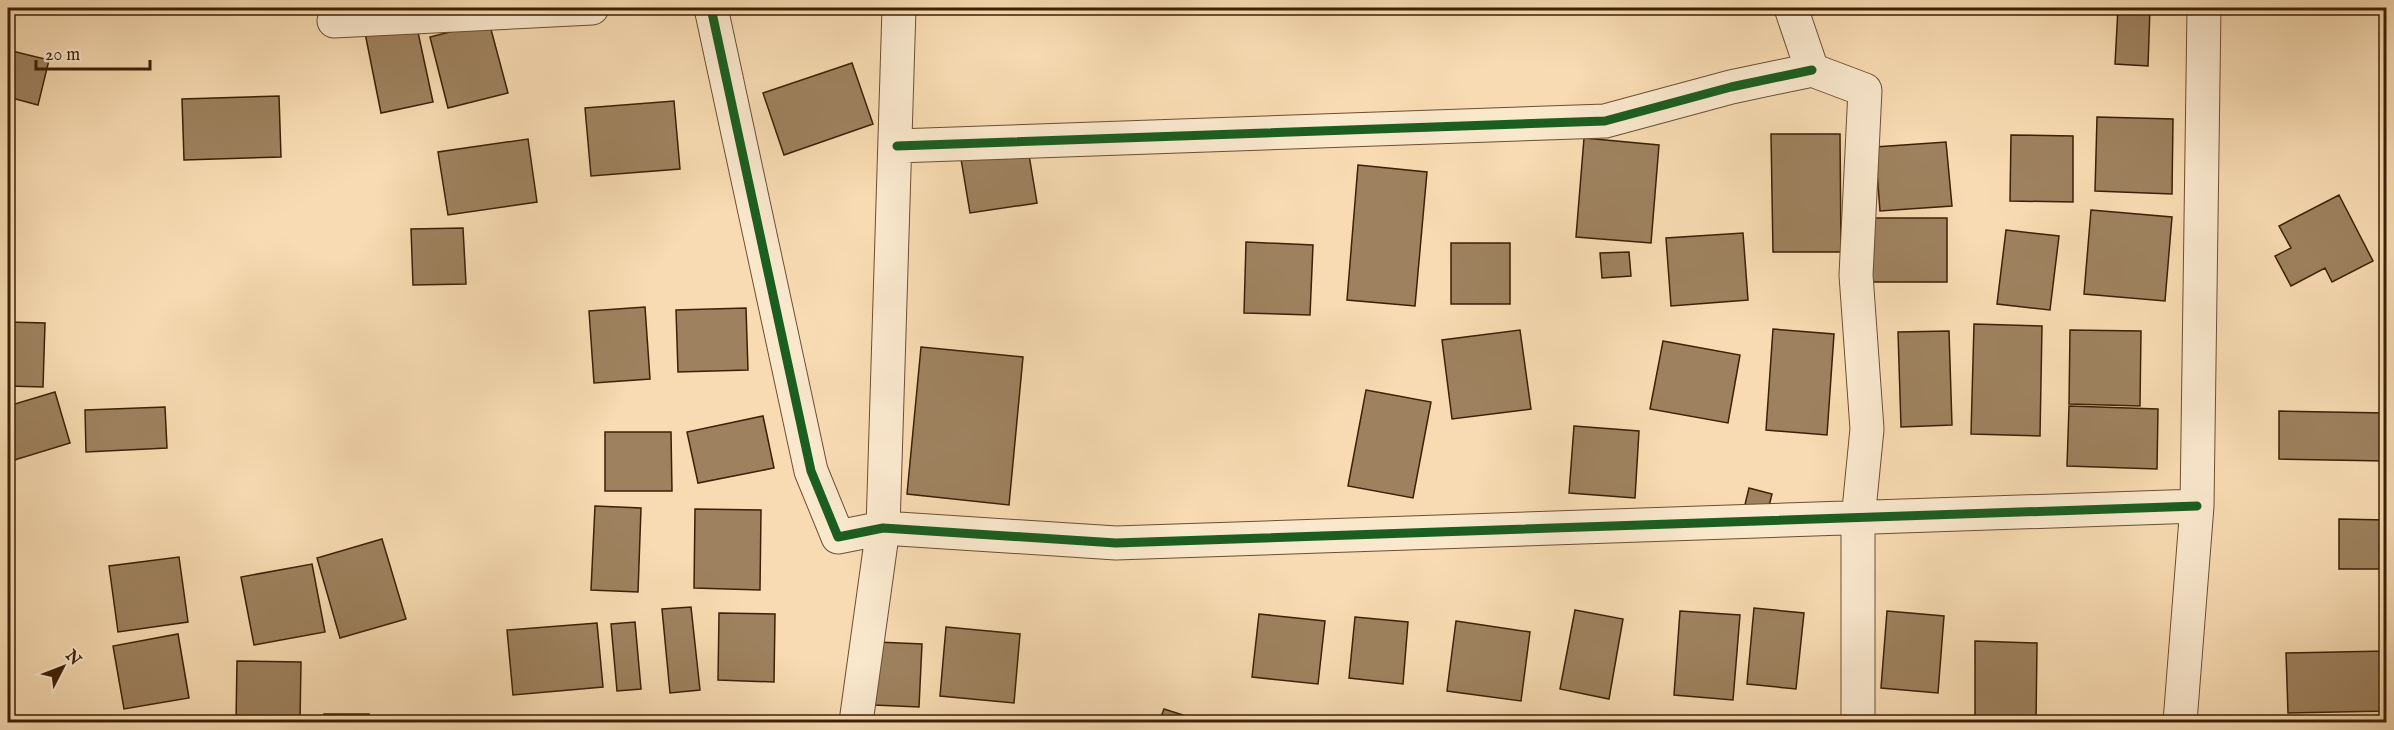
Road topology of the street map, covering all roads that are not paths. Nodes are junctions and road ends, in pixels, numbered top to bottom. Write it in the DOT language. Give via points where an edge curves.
graph roads {
  1 [pos="592,8"];
  2 [pos="711,8"];
  3 [pos="899,8"];
  4 [pos="1791,8"];
  5 [pos="2204,8"];
  6 [pos="333,21"];
  7 [pos="1812,70"];
  8 [pos="897,146"];
  9 [pos="2197,506"];
  10 [pos="1857,520"];
  11 [pos="883,528"];
  12 [pos="856,723"];
  13 [pos="1858,723"];
  14 [pos="2180,723"];
  1 -- 6 [label="street"];
  2 -- 11 [label="street" via="811,471 838,537"];
  3 -- 8 [label="street"];
  4 -- 7 [label="street"];
  5 -- 9 [label="street"];
  7 -- 8 [label="street" via="1605,121"];
  7 -- 10 [label="street" via="1865,90 1856,275 1867,429"];
  8 -- 11 [label="street"];
  9 -- 10 [label="street"];
  9 -- 14 [label="street"];
  10 -- 11 [label="street" via="1116,543"];
  10 -- 13 [label="street"];
  11 -- 12 [label="street"];
}
